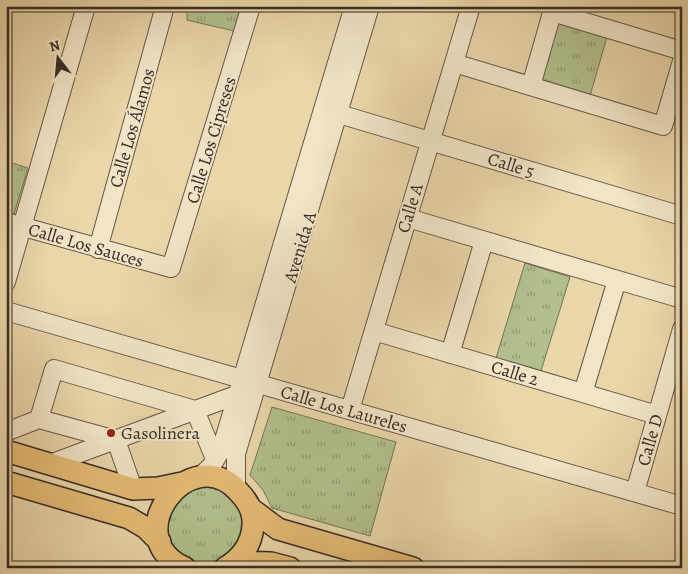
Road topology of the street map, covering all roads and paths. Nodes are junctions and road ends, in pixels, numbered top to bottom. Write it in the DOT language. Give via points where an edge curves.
graph roads {
  1 [pos="86,6"];
  2 [pos="166,6"];
  3 [pos="251,6"];
  4 [pos="354,6"];
  5 [pos="370,6"];
  6 [pos="471,6"];
  7 [pos="553,9"];
  8 [pos="682,51"];
  9 [pos="682,61"];
  10 [pos="454,63"];
  11 [pos="531,86"];
  12 [pos="339,114"];
  13 [pos="430,141"];
  14 [pos="682,216"];
  15 [pos="408,218"];
  16 [pos="14,225"];
  17 [pos="484,241"];
  18 [pos="98,249"];
  19 [pos="166,268"];
  20 [pos="616,280"];
  21 [pos="6,282"];
  22 [pos="682,299"];
  23 [pos="6,311"];
  24 [pos="682,329"];
  25 [pos="374,331"];
  26 [pos="450,354"];
  27 [pos="247,386"];
  28 [pos="583,393"];
  29 [pos="195,410"];
  30 [pos="350,410"];
  31 [pos="657,415"];
  32 [pos="39,419"];
  33 [pos="6,432"];
  34 [pos="116,440"];
  35 [pos="6,451"];
  36 [pos="215,459"];
  37 [pos="50,464"];
  38 [pos="190,480"];
  39 [pos="6,482"];
  40 [pos="236,488"];
  41 [pos="133,489"];
  42 [pos="635,492"];
  43 [pos="682,506"];
  44 [pos="250,508"];
  45 [pos="167,555"];
  46 [pos="230,565"];
  47 [pos="185,568"];
  48 [pos="290,568"];
  49 [pos="413,568"];
  1 -- 16 [label="street"];
  2 -- 18 [label="street, Calle Los Álamos"];
  3 -- 19 [label="street, Calle Los Cipreses" via="172,265"];
  4 -- 27 [label="street, Avenida A"];
  5 -- 12 [label="street, Avenida A"];
  6 -- 10 [label="street, Calle A"];
  7 -- 8 [label="street"];
  7 -- 11 [label="street"];
  9 -- 11 [label="street" via="663,126"];
  10 -- 11 [label="street"];
  10 -- 13 [label="street, Calle A"];
  12 -- 13 [label="street, Calle 5"];
  12 -- 27 [label="street, Avenida A"];
  13 -- 14 [label="street, Calle 5"];
  13 -- 15 [label="street, Calle A"];
  15 -- 17 [label="street"];
  15 -- 25 [label="street, Calle A"];
  16 -- 18 [label="street, Calle Los Sauces"];
  16 -- 21 [label="street"];
  17 -- 20 [label="street"];
  17 -- 26 [label="street"];
  18 -- 19 [label="street, Calle Los Sauces"];
  20 -- 22 [label="street"];
  20 -- 28 [label="street"];
  23 -- 27 [label="street, Calle Los Laureles"];
  24 -- 31 [label="street, Calle D"];
  25 -- 26 [label="street, Calle 2"];
  25 -- 30 [label="street, Calle A"];
  26 -- 28 [label="street, Calle 2"];
  27 -- 29 [label="street"];
  27 -- 30 [label="street, Calle Los Laureles"];
  27 -- 36 [label="street, Avenida A"];
  27 -- 40 [label="street, Avenida A" via="234,472"];
  28 -- 31 [label="street, Calle 2"];
  29 -- 32 [label="street" via="54,369"];
  29 -- 34 [label="street"];
  29 -- 36 [label="street"];
  30 -- 42 [label="street, Calle Los Laureles"];
  31 -- 42 [label="street, Calle D"];
  32 -- 33 [label="street"];
  32 -- 34 [label="street"];
  34 -- 37 [label="street"];
  34 -- 41 [label="street"];
  35 -- 37 [label="main road"];
  36 -- 38 [label="street, Avenida A"];
  37 -- 41 [label="main road"];
  38 -- 40 [label="main road" via="212,477"];
  38 -- 41 [label="main road" via="158,488"];
  38 -- 45 [label="main road" via="171,491 158,515 157,528"];
  39 -- 45 [label="main road" via="129,518 146,528"];
  40 -- 44 [label="main road"];
  42 -- 43 [label="street, Calle Los Laureles"];
  44 -- 46 [label="main road" via="252,538 245,551"];
  44 -- 49 [label="main road" via="278,529"];
  45 -- 47 [label="main road"];
  46 -- 48 [label="main road" via="272,563"];
}
